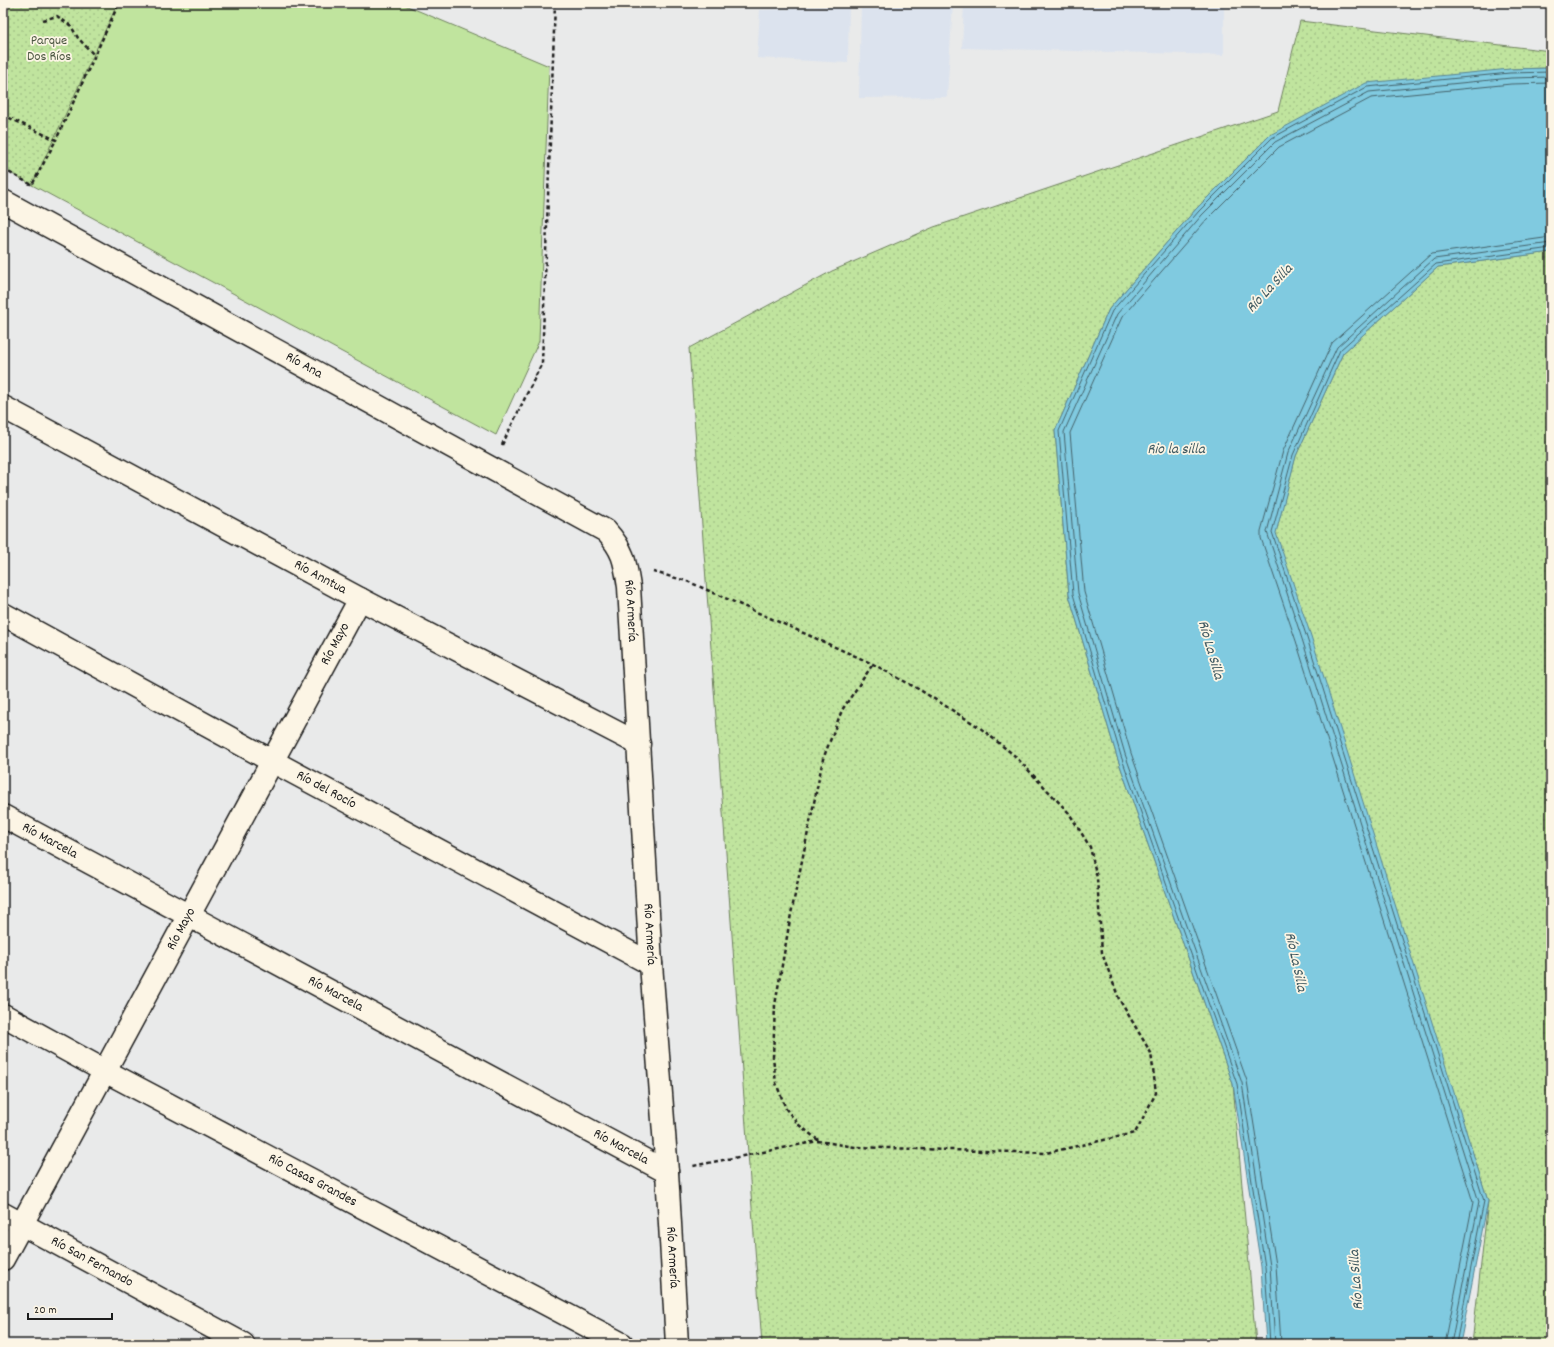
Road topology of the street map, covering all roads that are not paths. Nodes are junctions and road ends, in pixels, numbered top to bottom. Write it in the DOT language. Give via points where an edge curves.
graph roads {
  1 [pos="3,200"];
  2 [pos="3,408"];
  3 [pos="606,531"];
  4 [pos="360,599"];
  5 [pos="3,614"];
  6 [pos="639,744"];
  7 [pos="272,760"];
  8 [pos="3,816"];
  9 [pos="188,916"];
  10 [pos="651,964"];
  11 [pos="3,1015"];
  12 [pos="105,1071"];
  13 [pos="667,1172"];
  14 [pos="3,1214"];
  15 [pos="22,1225"];
  16 [pos="3,1259"];
  17 [pos="243,1344"];
  18 [pos="622,1344"];
  19 [pos="677,1344"];
  1 -- 3 [label="street, Río Ana"];
  2 -- 4 [label="street, Río Anntua"];
  3 -- 6 [label="street, Río Armería" via="618,545 626,564"];
  4 -- 6 [label="street, Río Anntua"];
  4 -- 7 [label="street, Río Mayo"];
  5 -- 7 [label="street, Río del Rocío"];
  6 -- 10 [label="street, Río Armería"];
  7 -- 9 [label="street, Río Mayo"];
  7 -- 10 [label="street, Río del Rocío"];
  8 -- 9 [label="street, Río Marcela"];
  9 -- 12 [label="street, Río Mayo"];
  9 -- 13 [label="street, Río Marcela"];
  10 -- 13 [label="street, Río Armería"];
  11 -- 12 [label="street, Río Casas Grandes"];
  12 -- 15 [label="street, Río Mayo"];
  12 -- 18 [label="street, Río Casas Grandes"];
  13 -- 19 [label="street, Río Armería"];
  14 -- 15 [label="street, Río San Fernando"];
  15 -- 16 [label="street, Río Mayo"];
  15 -- 17 [label="street, Río San Fernando"];
}
